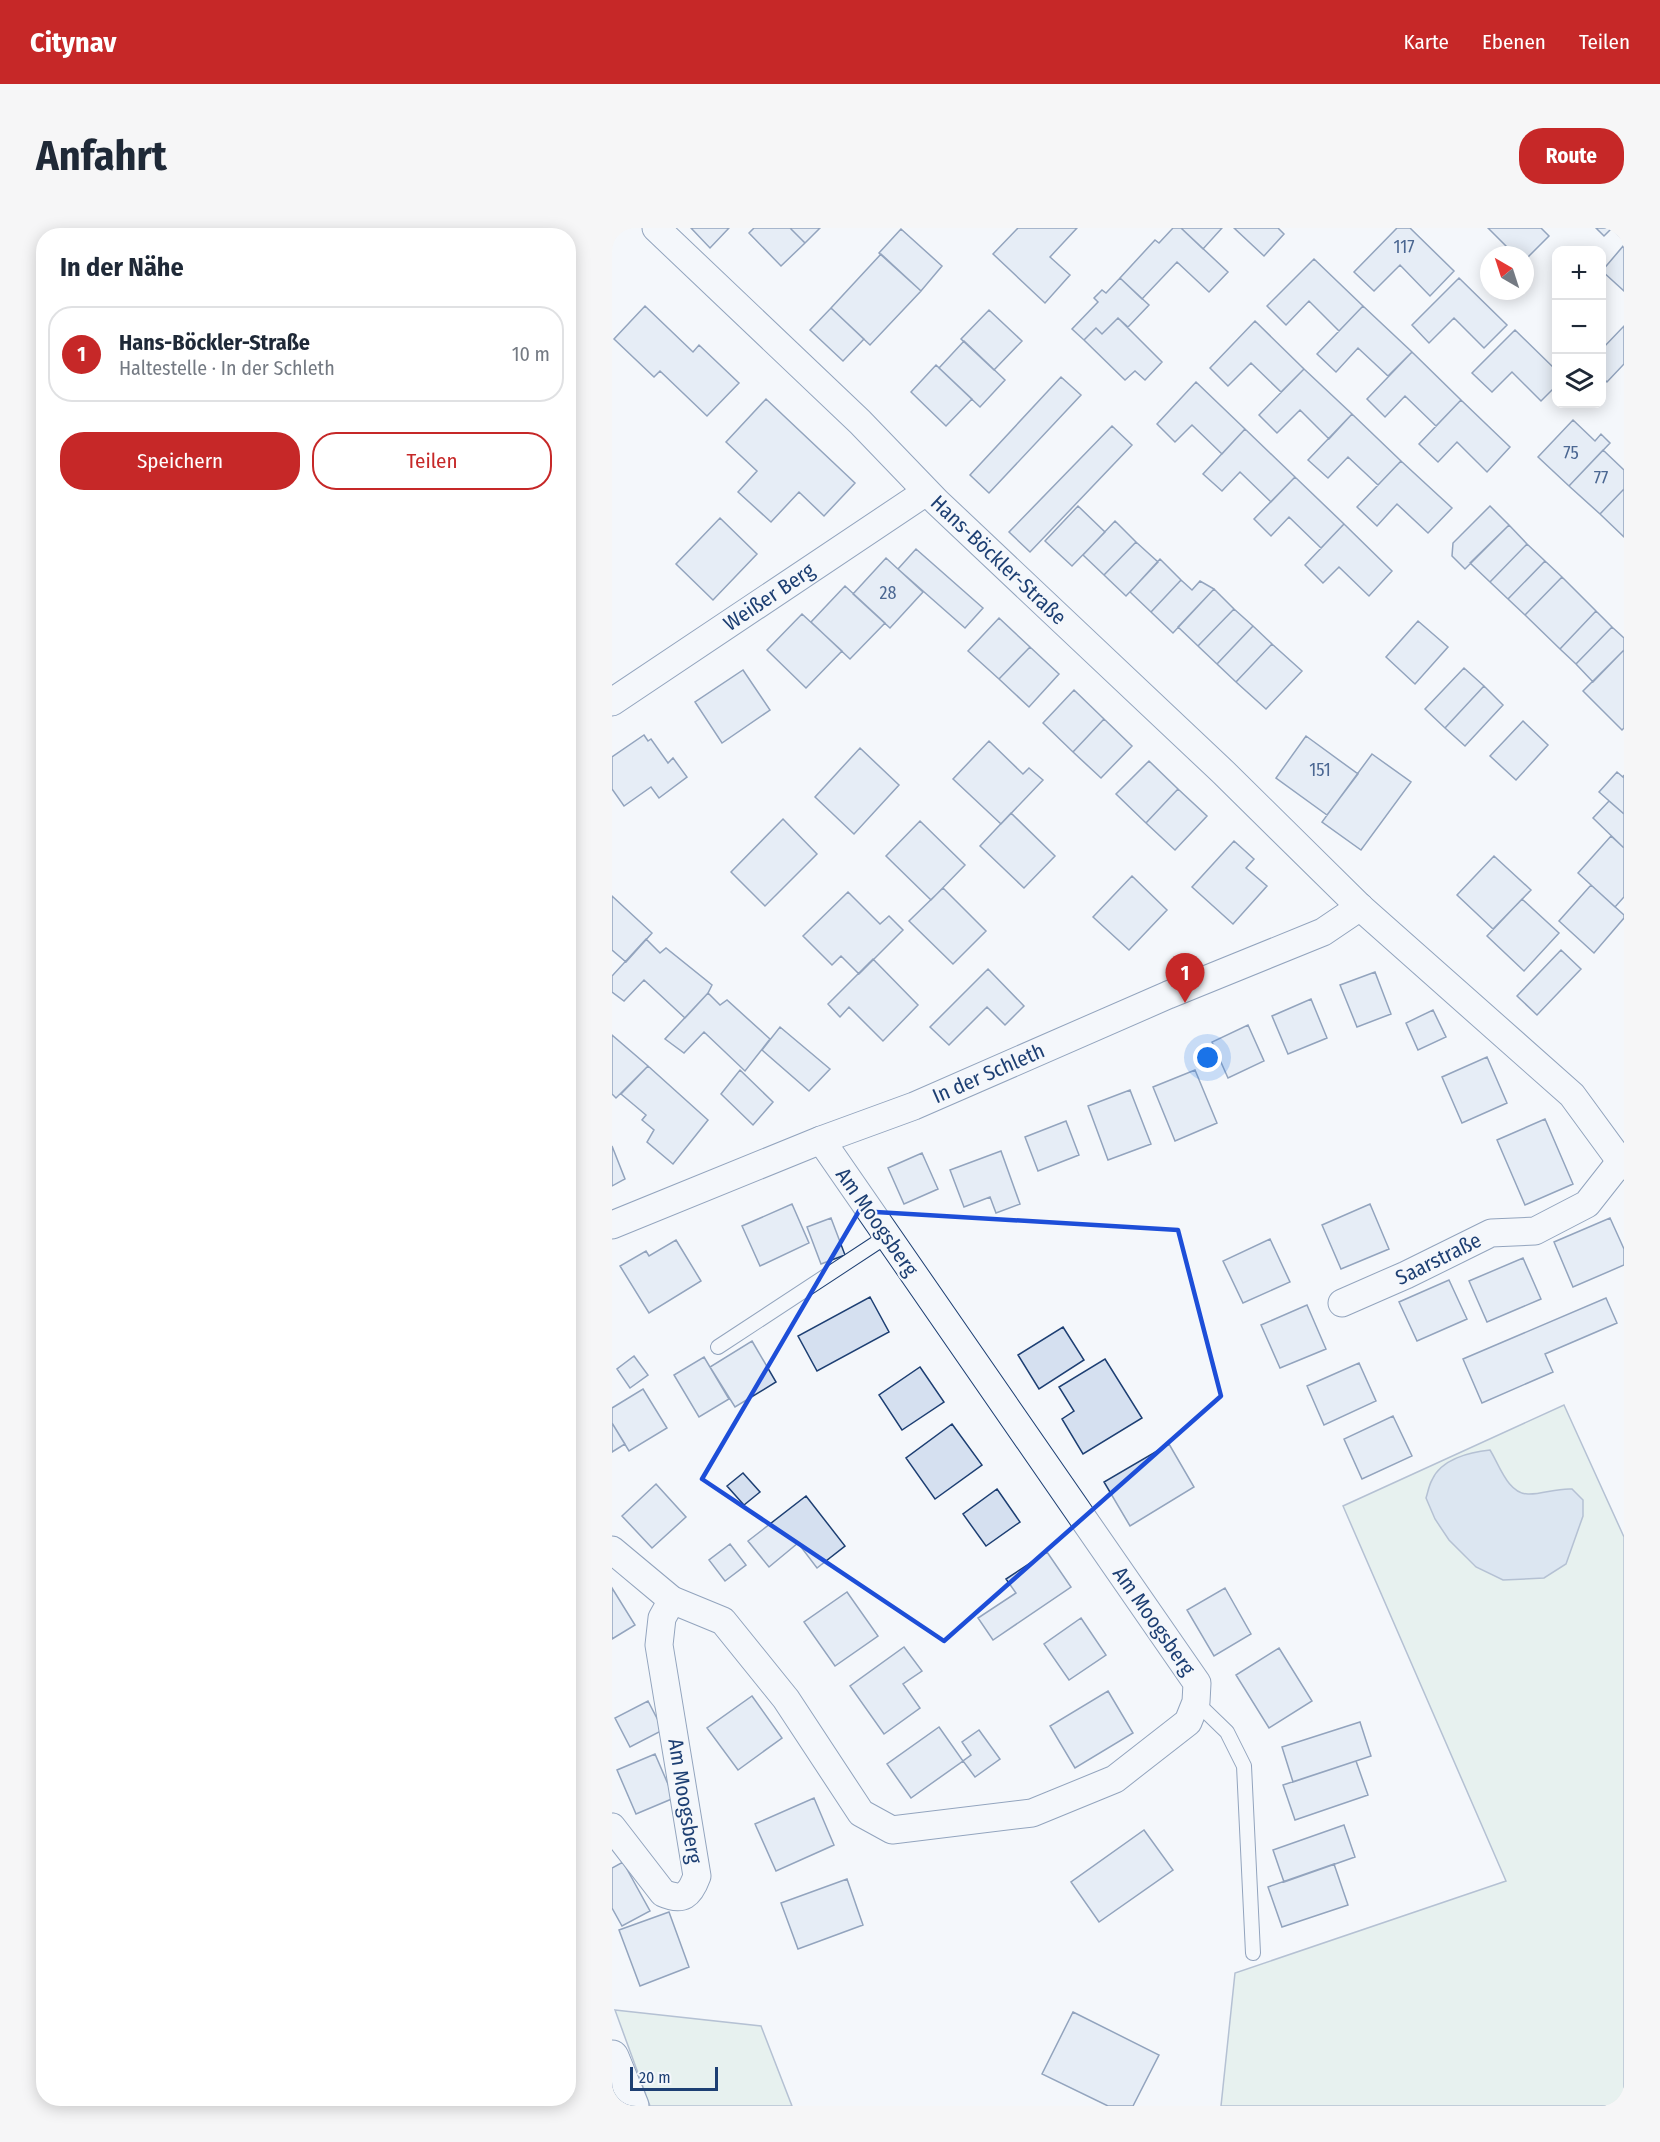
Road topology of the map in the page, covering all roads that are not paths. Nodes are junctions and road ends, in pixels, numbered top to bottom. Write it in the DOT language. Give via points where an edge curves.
graph roads {
  1 [pos="656,228"];
  2 [pos="926,492"];
  3 [pos="612,702"];
  4 [pos="1360,907"];
  5 [pos="821,1140"];
  6 [pos="1622,1164"];
  7 [pos="612,1225"];
  8 [pos="887,1236"];
  9 [pos="1342,1303"];
  10 [pos="718,1347"];
  11 [pos="612,1550"];
  12 [pos="672,1600"];
  13 [pos="1196,1702"];
  14 [pos="612,1827"];
  15 [pos="1253,1953"];
  16 [pos="612,2056"];
  17 [pos="632,2106"];
  1 -- 2 [label="street, Hans-Böckler-Straße" via="860,422"];
  2 -- 3 [label="street, Weißer Berg"];
  2 -- 4 [label="street, Hans-Böckler-Straße"];
  4 -- 5 [label="street, In der Schleth" via="1323,932 914,1106"];
  4 -- 6 [label="street, Hans-Böckler-Straße" via="1572,1095"];
  5 -- 7 [label="street, In der Schleth"];
  5 -- 8 [label="street, Am Moogsberg"];
  6 -- 9 [label="street, Saarstraße" via="1587,1204 1534,1231 1491,1233"];
  8 -- 10 [label="lane"];
  8 -- 13 [label="street, Am Moogsberg" via="1197,1683"];
  11 -- 12 [label="street, Am Moogsberg"];
  12 -- 13 [label="street, Am Moogsberg" via="723,1621 786,1699 861,1813 892,1830 1032,1813 1114,1779 1188,1722"];
  12 -- 14 [label="street, Am Moogsberg" via="662,1618 659,1645 697,1876 692,1889 685,1896 674,1898 663,1893"];
  13 -- 15 [label="lane" via="1227,1732 1244,1766"];
  16 -- 17 [label="main road"];
}
